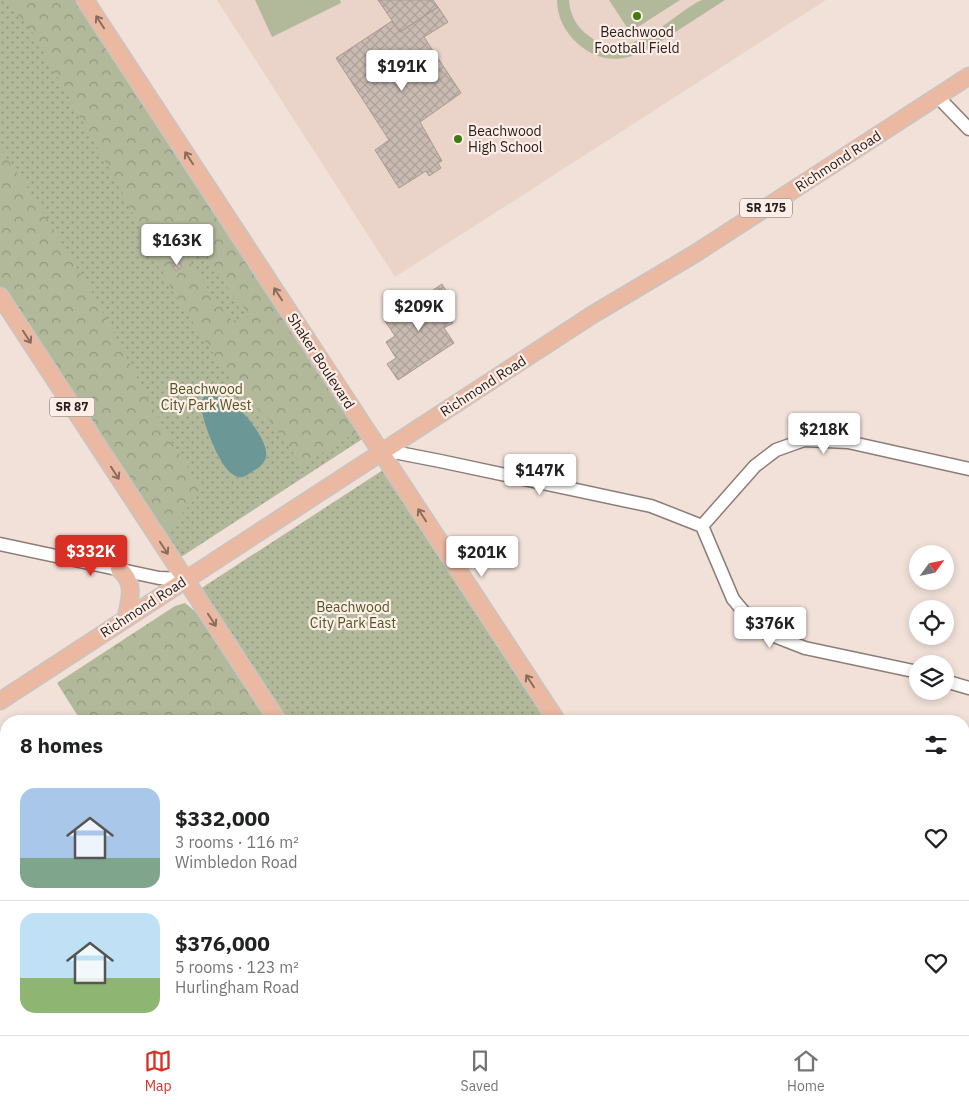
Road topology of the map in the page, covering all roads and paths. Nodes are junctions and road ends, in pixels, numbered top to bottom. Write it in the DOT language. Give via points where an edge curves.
graph roads {
  1 [pos="85,0"];
  2 [pos="969,76"];
  3 [pos="937,96"];
  4 [pos="969,128"];
  5 [pos="0,296"];
  6 [pos="381,452"];
  7 [pos="969,469"];
  8 [pos="702,526"];
  9 [pos="0,544"];
  10 [pos="119,569"];
  11 [pos="185,579"];
  12 [pos="126,618"];
  13 [pos="909,670"];
  14 [pos="954,683"];
  15 [pos="969,688"];
  16 [pos="0,701"];
  17 [pos="274,715"];
  18 [pos="553,715"];
  6 -- 1 [label="main road, Shaker Boulevard, one-way"];
  2 -- 3 [label="main road, Richmond Road / SR 175"];
  3 -- 4 [label="street"];
  3 -- 6 [label="main road, Richmond Road / SR 175"];
  5 -- 11 [label="main road, SR 87, one-way"];
  6 -- 8 [label="street" via="440,461 651,506"];
  6 -- 11 [label="main road, Richmond Road"];
  18 -- 6 [label="main road, Shaker Boulevard, one-way"];
  7 -- 8 [label="street" via="848,442 804,440 776,450 755,466"];
  8 -- 13 [label="street" via="733,599 759,630 805,648"];
  9 -- 10 [label="street"];
  10 -- 11 [label="street" via="159,578"];
  10 -- 12 [label="main road" via="131,588"];
  11 -- 12 [label="main road, Richmond Road"];
  11 -- 17 [label="main road, one-way"];
  12 -- 16 [label="main road, Richmond Road"];
  14 -- 15 [label="street"];
}
